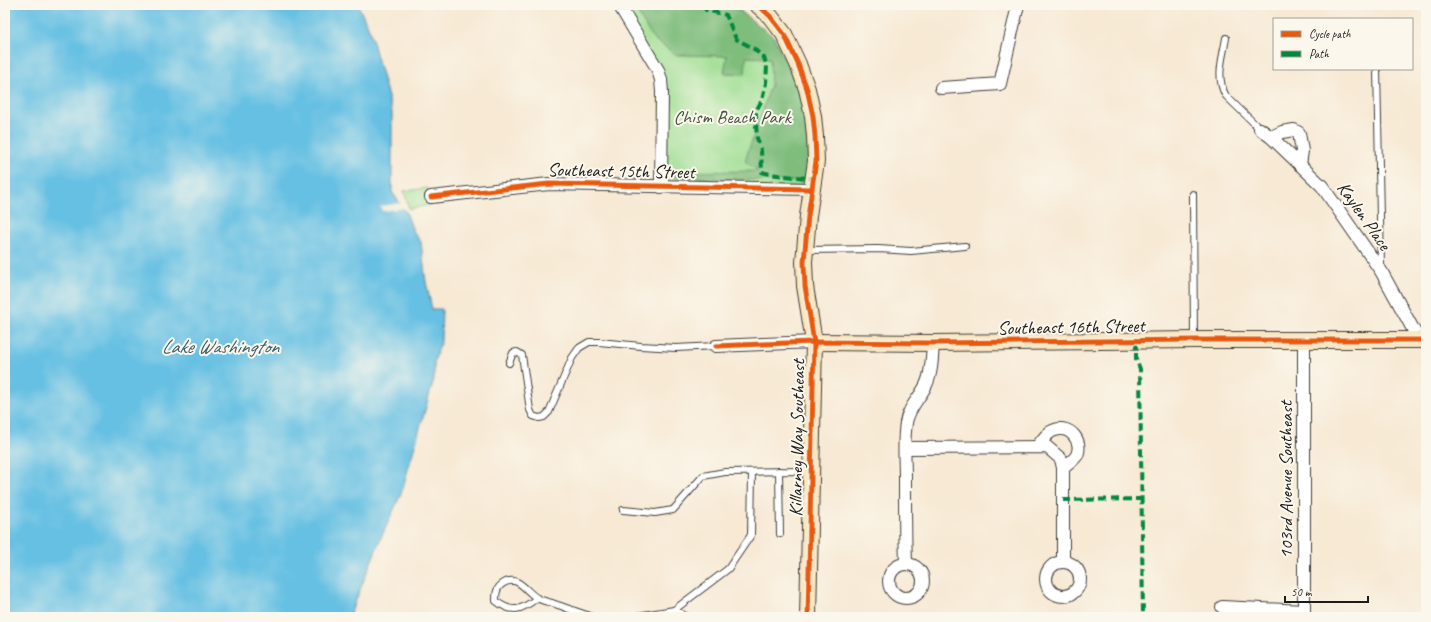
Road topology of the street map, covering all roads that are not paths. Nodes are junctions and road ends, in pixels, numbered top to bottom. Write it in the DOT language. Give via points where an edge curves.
graph roads {
  1 [pos="619,5"];
  2 [pos="758,5"];
  3 [pos="1018,5"];
  4 [pos="1226,38"];
  5 [pos="1377,70"];
  6 [pos="942,88"];
  7 [pos="1260,129"];
  8 [pos="1271,137"];
  9 [pos="1300,165"];
  10 [pos="661,187"];
  11 [pos="812,189"];
  12 [pos="1193,194"];
  13 [pos="431,196"];
  14 [pos="964,246"];
  15 [pos="804,250"];
  16 [pos="1381,271"];
  17 [pos="1194,340"];
  18 [pos="1304,340"];
  19 [pos="1423,340"];
  20 [pos="814,342"];
  21 [pos="933,344"];
  22 [pos="716,346"];
  23 [pos="509,363"];
  24 [pos="1037,447"];
  25 [pos="905,448"];
  26 [pos="1063,468"];
  27 [pos="780,471"];
  28 [pos="812,471"];
  29 [pos="752,472"];
  30 [pos="623,510"];
  31 [pos="780,534"];
  32 [pos="1063,562"];
  33 [pos="906,563"];
  34 [pos="537,598"];
  35 [pos="1222,608"];
  36 [pos="674,610"];
  37 [pos="592,617"];
  38 [pos="631,617"];
  39 [pos="688,617"];
  40 [pos="808,617"];
  1 -- 10 [label="street" via="655,63 661,80"];
  2 -- 11 [label="street, Killarney Way Southeast" via="784,34 807,89 815,136 816,161"];
  3 -- 6 [label="street" via="1000,84"];
  4 -- 7 [label="lane" via="1220,76 1222,90"];
  5 -- 16 [label="lane"];
  7 -- 8 [label="street, Kaylen Place"];
  8 -- 9 [label="street, Kaylen Place"];
  8 -- 9 [label="street" via="1294,130 1299,134 1302,151"];
  9 -- 16 [label="street, Kaylen Place" via="1322,186"];
  10 -- 11 [label="street, Southeast 15th Street"];
  10 -- 13 [label="street, Southeast 15th Street" via="549,184"];
  11 -- 15 [label="street, Killarney Way Southeast"];
  12 -- 17 [label="lane"];
  14 -- 15 [label="lane" via="911,251"];
  15 -- 20 [label="street, Killarney Way Southeast" via="805,286"];
  16 -- 19 [label="street, Kaylen Place"];
  17 -- 18 [label="street, Southeast 16th Street"];
  17 -- 21 [label="street, Southeast 16th Street"];
  18 -- 19 [label="street, Southeast 16th Street"];
  18 -- 35 [label="street, 103rd Avenue Southeast" via="1304,611"];
  20 -- 21 [label="street, Southeast 16th Street"];
  20 -- 22 [label="street, Southeast 16th Street"];
  20 -- 28 [label="street, Killarney Way Southeast"];
  21 -- 25 [label="street" via="927,384 908,416"];
  22 -- 23 [label="lane" via="676,348 589,342 579,348 572,358 549,412 539,418 533,416 530,410 522,355 513,353"];
  24 -- 25 [label="street"];
  24 -- 26 [label="street" via="1047,447 1061,459"];
  24 -- 26 [label="street" via="1055,430 1065,430 1074,435 1078,444 1077,454"];
  25 -- 33 [label="street"];
  26 -- 32 [label="street"];
  27 -- 28 [label="lane"];
  27 -- 29 [label="lane"];
  27 -- 31 [label="lane"];
  28 -- 40 [label="street, Killarney Way Southeast"];
  29 -- 30 [label="lane" via="725,472 703,476 673,510 655,513"];
  29 -- 36 [label="lane" via="751,535 728,569"];
  34 -- 34 [label="lane" via="528,606 516,610 504,608 496,601 498,588 508,581 516,581"];
  34 -- 37 [label="lane"];
  36 -- 38 [label="lane"];
  36 -- 39 [label="lane"];
}
